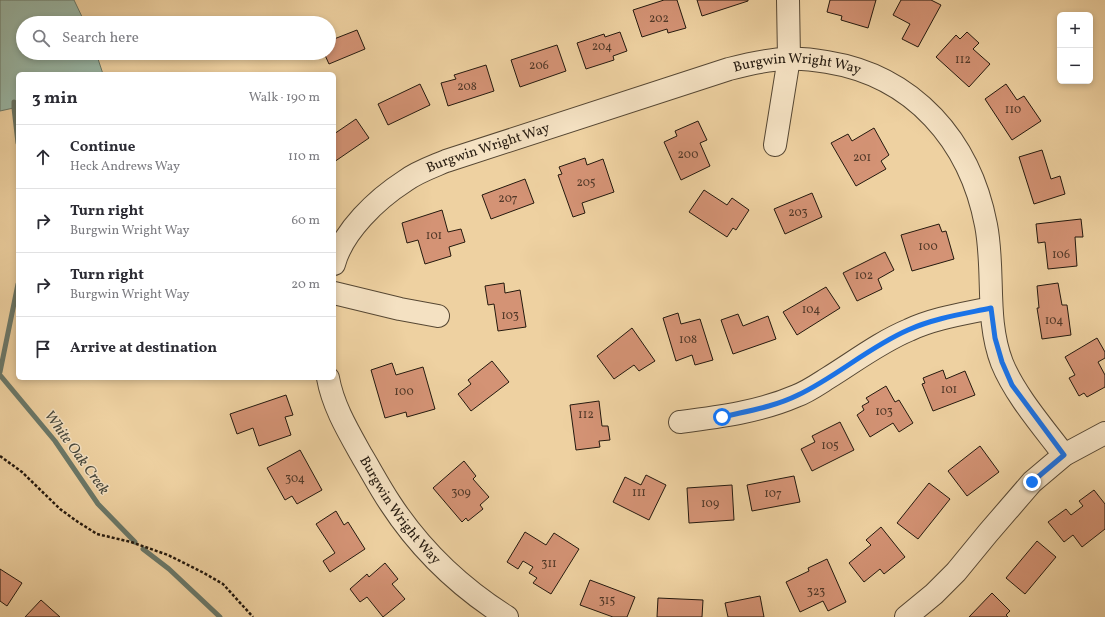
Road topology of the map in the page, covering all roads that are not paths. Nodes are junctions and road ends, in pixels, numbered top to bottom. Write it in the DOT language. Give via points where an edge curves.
graph roads {
  1 [pos="788,0"];
  2 [pos="789,58"];
  3 [pos="775,145"];
  4 [pos="336,260"];
  5 [pos="336,293"];
  6 [pos="991,308"];
  7 [pos="438,316"];
  8 [pos="328,380"];
  9 [pos="680,422"];
  10 [pos="1105,434"];
  11 [pos="1064,455"];
  12 [pos="507,617"];
  13 [pos="906,617"];
  1 -- 2 [label="street"];
  2 -- 3 [label="street"];
  2 -- 4 [label="street, Burgwin Wright Way" via="729,69 446,161 405,180 372,207 344,242"];
  2 -- 6 [label="street, Burgwin Wright Way" via="847,65 878,77 905,92 929,112 948,135 973,178 981,202 987,227"];
  5 -- 7 [label="street"];
  6 -- 9 [label="street" via="948,316 908,330 797,396 722,417"];
  6 -- 11 [label="street, Burgwin Wright Way" via="995,338 1012,385"];
  8 -- 12 [label="street, Burgwin Wright Way" via="349,433 390,504 413,534 450,574"];
  10 -- 11 [label="street"];
  11 -- 13 [label="street" via="1032,482 956,572"];
}
